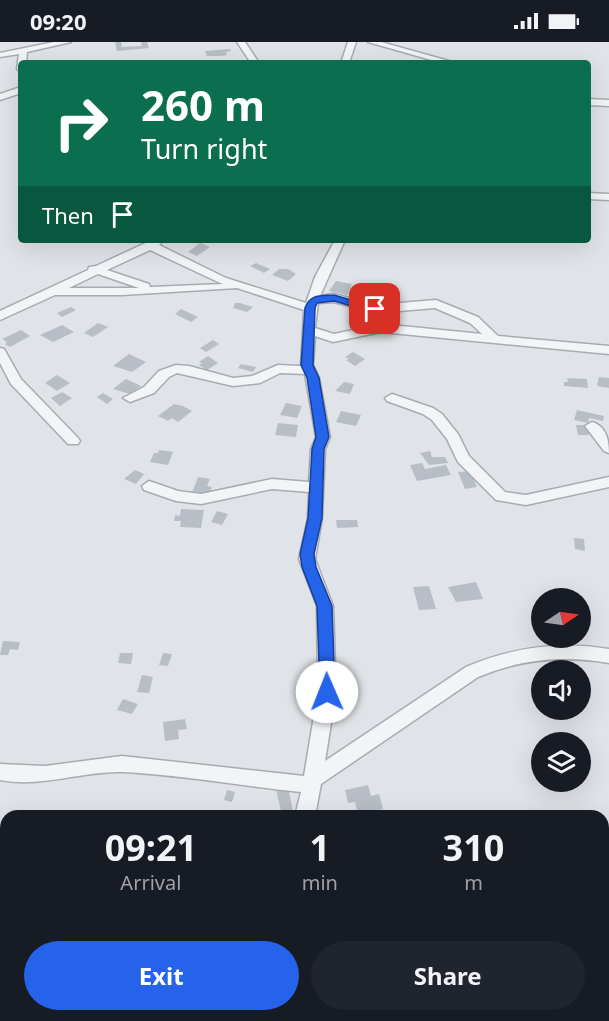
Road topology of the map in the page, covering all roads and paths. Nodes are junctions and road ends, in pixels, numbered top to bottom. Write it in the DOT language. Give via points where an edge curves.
graph roads {
  1 [pos="67,42"];
  2 [pos="241,42"];
  3 [pos="352,42"];
  4 [pos="372,42"];
  5 [pos="23,52"];
  6 [pos="0,55"];
  7 [pos="20,60"];
  8 [pos="253,60"];
  9 [pos="346,60"];
  10 [pos="441,60"];
  11 [pos="18,91"];
  12 [pos="0,96"];
  13 [pos="591,102"];
  14 [pos="609,103"];
  15 [pos="591,196"];
  16 [pos="609,196"];
  17 [pos="155,243"];
  18 [pos="335,243"];
  19 [pos="93,269"];
  20 [pos="239,286"];
  21 [pos="155,290"];
  22 [pos="52,291"];
  23 [pos="312,304"];
  24 [pos="369,309"];
  25 [pos="6,314"];
  26 [pos="0,321"];
  27 [pos="409,329"];
  28 [pos="309,330"];
  29 [pos="494,338"];
  30 [pos="609,350"];
  31 [pos="0,352"];
  32 [pos="308,370"];
  33 [pos="130,398"];
  34 [pos="392,398"];
  35 [pos="592,426"];
  36 [pos="73,441"];
  37 [pos="609,448"];
  38 [pos="609,482"];
  39 [pos="149,486"];
  40 [pos="316,488"];
  41 [pos="609,656"];
  42 [pos="0,772"];
  43 [pos="312,782"];
  44 [pos="305,810"];
  1 -- 5 [label="street"];
  2 -- 8 [label="street"];
  3 -- 9 [label="street"];
  4 -- 10 [label="street"];
  5 -- 6 [label="street"];
  5 -- 7 [label="street"];
  11 -- 12 [label="street"];
  13 -- 14 [label="street"];
  15 -- 16 [label="street"];
  17 -- 19 [label="street"];
  17 -- 20 [label="street"];
  18 -- 23 [label="street"];
  19 -- 21 [label="street"];
  19 -- 22 [label="street"];
  20 -- 21 [label="street"];
  20 -- 23 [label="street"];
  21 -- 22 [label="street"];
  22 -- 25 [label="street"];
  23 -- 24 [label="street" via="334,298"];
  23 -- 28 [label="street"];
  24 -- 27 [label="street"];
  24 -- 29 [label="street" via="446,306 474,321"];
  25 -- 26 [label="street"];
  27 -- 28 [label="street" via="377,328 333,338"];
  27 -- 29 [label="street"];
  28 -- 32 [label="street"];
  29 -- 30 [label="street"];
  31 -- 36 [label="street" via="16,381"];
  32 -- 33 [label="street" via="278,369 255,380 233,382 176,369 164,374 149,390"];
  32 -- 40 [label="street" via="322,428"];
  34 -- 38 [label="street" via="437,417 453,437 463,459 501,496 526,500"];
  35 -- 37 [label="street"];
  39 -- 40 [label="street" via="176,496 201,499 272,484"];
  40 -- 43 [label="street" via="308,559 324,606 327,692"];
  41 -- 43 [label="street" via="534,652 493,662 463,678"];
  42 -- 43 [label="street" via="32,776 122,764"];
  43 -- 44 [label="street"];
}
